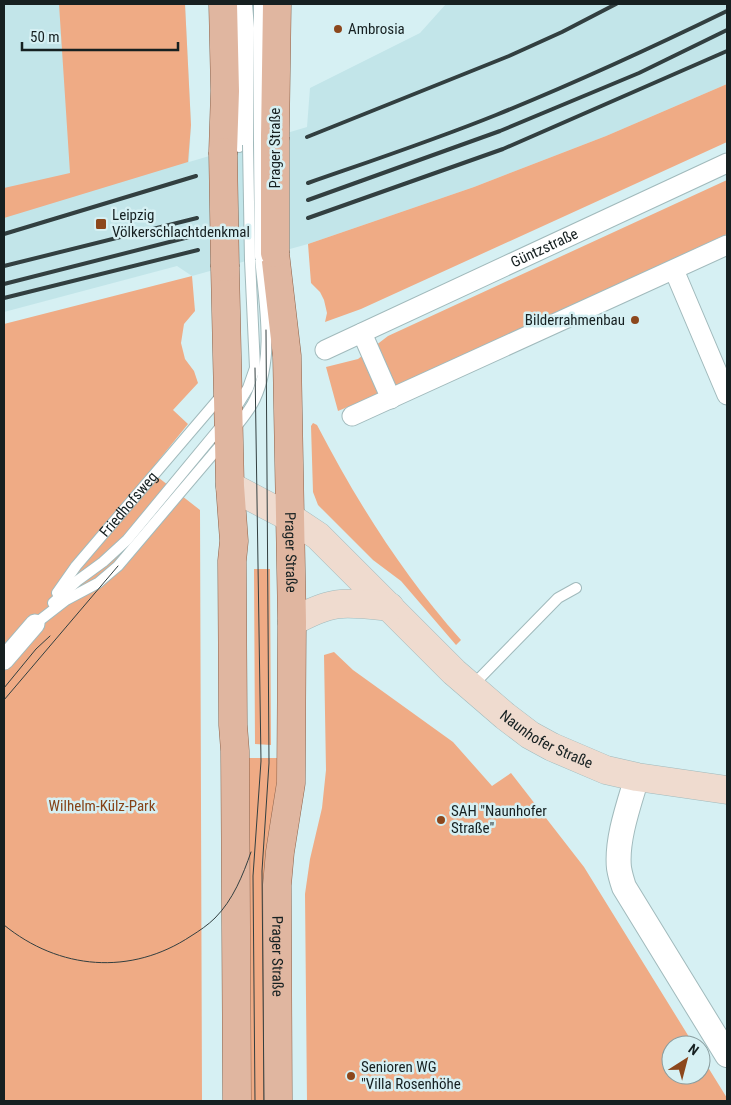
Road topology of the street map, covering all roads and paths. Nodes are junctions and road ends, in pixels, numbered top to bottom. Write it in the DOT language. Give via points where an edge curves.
graph roads {
  1 [pos="223,4"];
  2 [pos="241,4"];
  3 [pos="247,4"];
  4 [pos="268,6"];
  5 [pos="236,148"];
  6 [pos="727,163"];
  7 [pos="727,245"];
  8 [pos="252,259"];
  9 [pos="674,270"];
  10 [pos="362,333"];
  11 [pos="325,350"];
  12 [pos="228,388"];
  13 [pos="727,395"];
  14 [pos="391,399"];
  15 [pos="352,416"];
  16 [pos="228,427"];
  17 [pos="230,486"];
  18 [pos="291,518"];
  19 [pos="576,588"];
  20 [pos="390,607"];
  21 [pos="292,622"];
  22 [pos="34,624"];
  23 [pos="4,660"];
  24 [pos="471,688"];
  25 [pos="637,777"];
  26 [pos="727,790"];
  27 [pos="727,1055"];
  28 [pos="237,1101"];
  29 [pos="278,1101"];
  1 -- 5 [label="main road, Prager Straße" via="225,91"];
  2 -- 5 [label="lane" via="242,90"];
  3 -- 5 [label="lane" via="249,28"];
  4 -- 8 [label="main road, Prager Straße, bridge" via="267,139"];
  5 -- 8 [label="lane, bridge"];
  5 -- 8 [label="main road, Prager Straße, bridge" via="223,180"];
  6 -- 10 [label="street, Güntzstraße"];
  7 -- 9 [label="street"];
  8 -- 12 [label="main road, Prager Straße"];
  8 -- 16 [label="lane" via="255,368"];
  8 -- 16 [label="lane" via="266,316 265,356 255,399 250,408"];
  8 -- 18 [label="main road, Prager Straße" via="287,356"];
  9 -- 13 [label="street"];
  9 -- 14 [label="street"];
  10 -- 11 [label="street, Güntzstraße"];
  10 -- 14 [label="street"];
  12 -- 16 [label="main road, Prager Straße"];
  12 -- 22 [label="lane, Friedhofsweg" via="76,566"];
  14 -- 15 [label="street"];
  16 -- 17 [label="main road, Prager Straße"];
  16 -- 22 [label="lane, Friedhofsweg" via="127,540 68,589"];
  16 -- 22 [label="lane, Friedhofsweg" via="118,566 98,583 66,600"];
  17 -- 18 [label="main road, Naunhofer Straße"];
  17 -- 28 [label="main road, Prager Straße" via="234,541"];
  18 -- 20 [label="main road, Naunhofer Straße" via="318,536"];
  18 -- 21 [label="main road, Prager Straße"];
  19 -- 24 [label="lane" via="558,598"];
  20 -- 21 [label="main road" via="339,602 323,606"];
  20 -- 24 [label="main road, Naunhofer Straße"];
  21 -- 29 [label="main road, Prager Straße" via="291,783 277,885"];
  22 -- 23 [label="street, Friedhofsweg"];
  24 -- 25 [label="main road, Naunhofer Straße" via="511,721 552,748 606,770"];
  25 -- 26 [label="main road, Naunhofer Straße"];
  25 -- 27 [label="street" via="619,852 624,887"];
}
